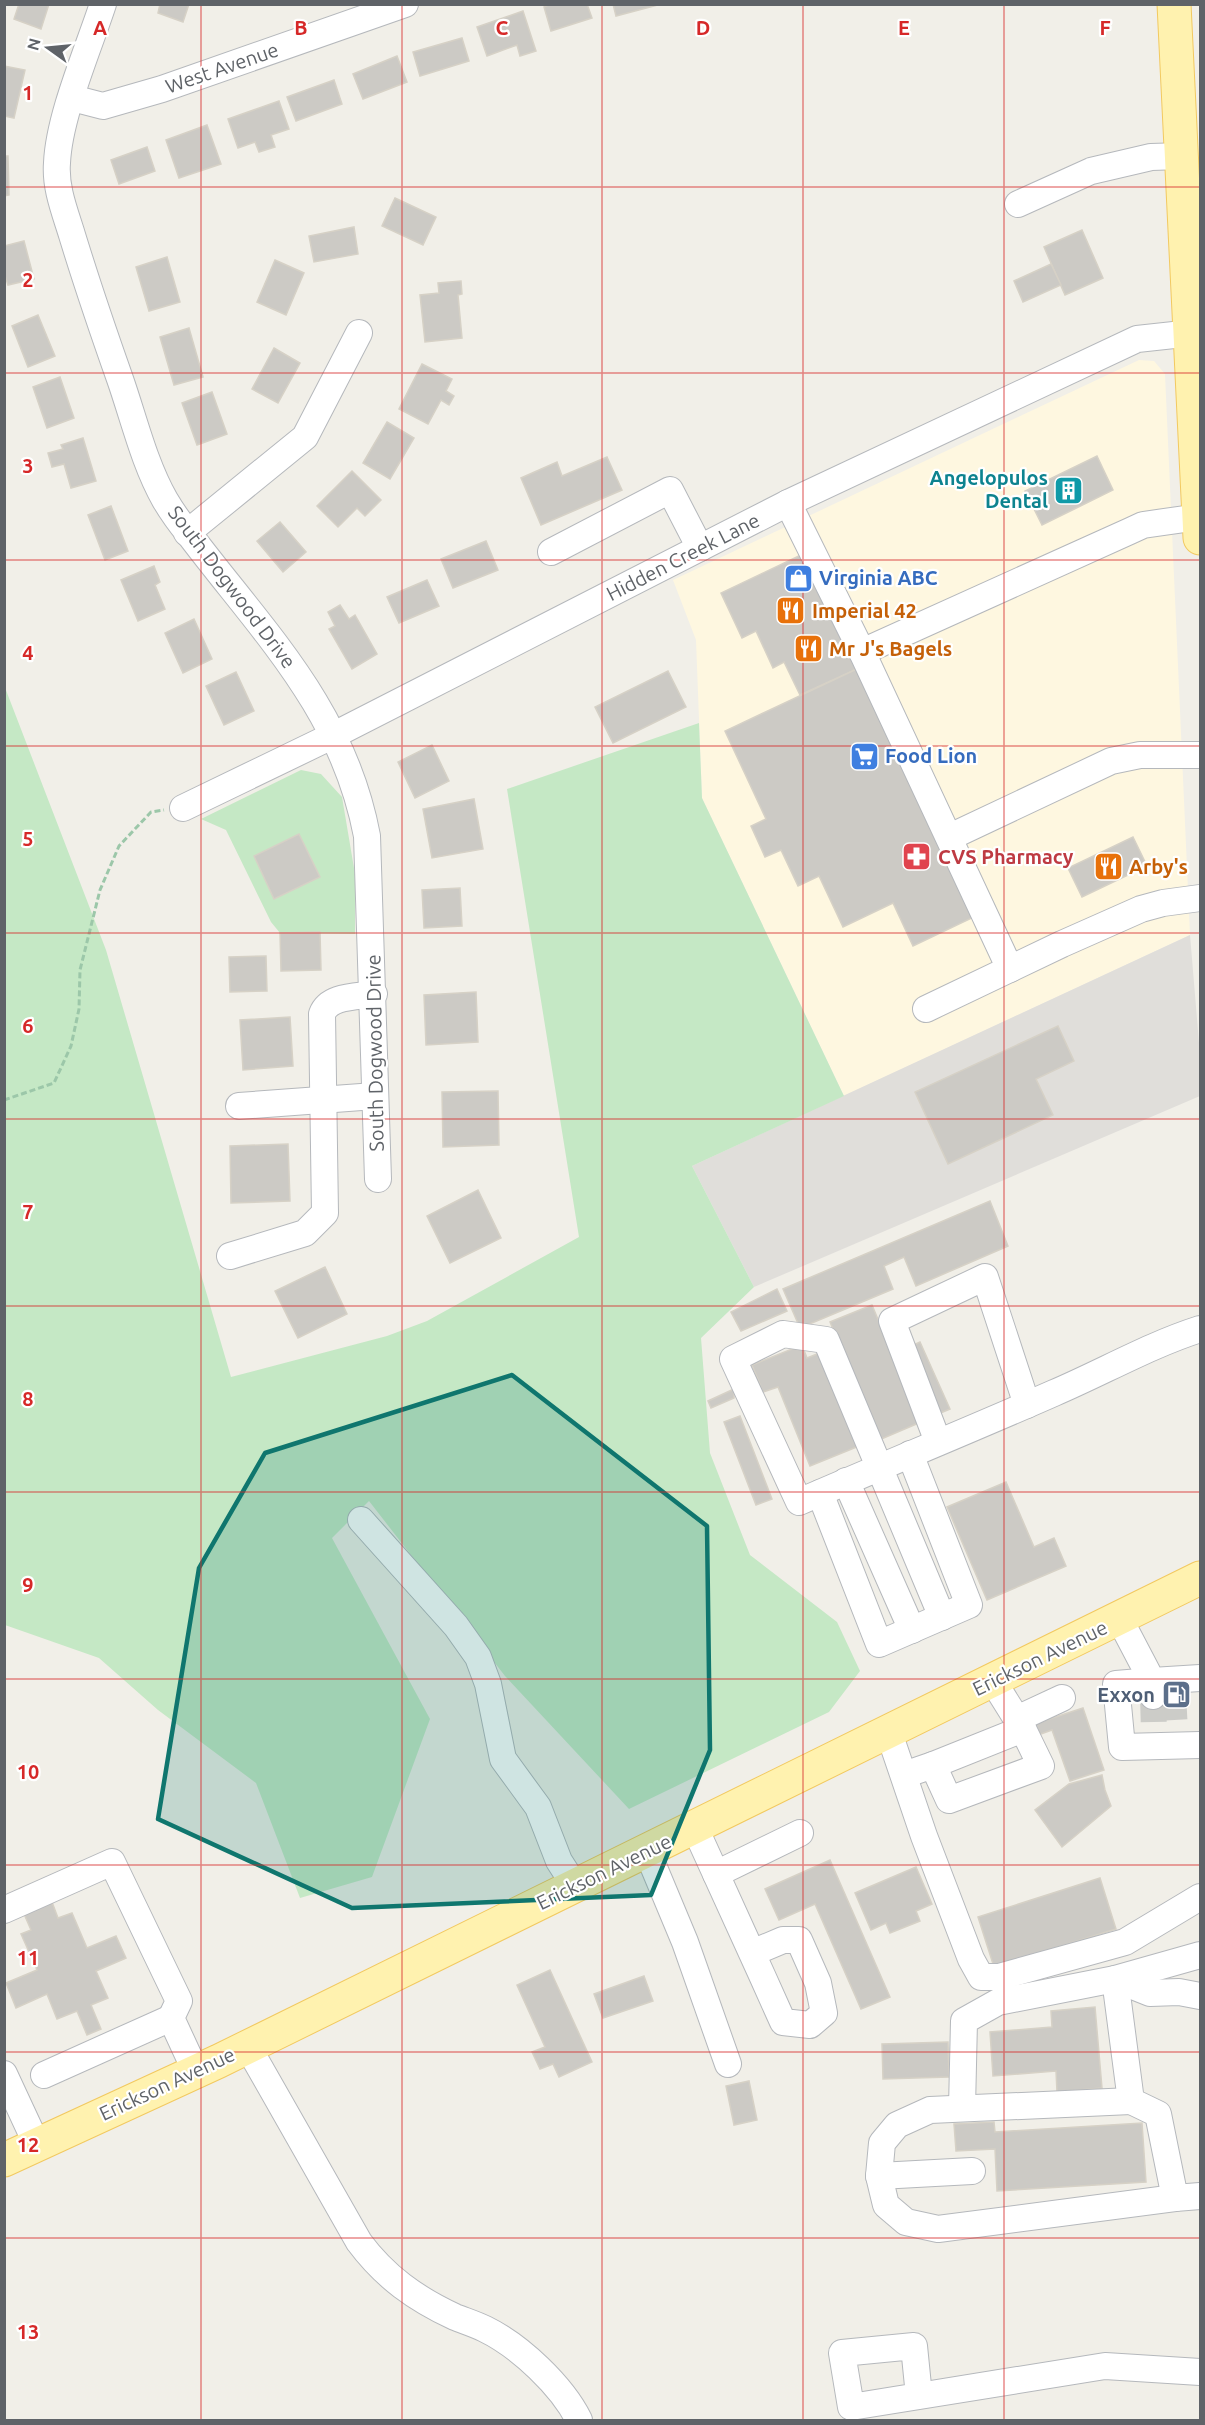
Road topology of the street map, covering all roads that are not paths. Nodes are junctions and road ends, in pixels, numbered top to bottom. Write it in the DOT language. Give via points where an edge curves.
graph roads {
  1 [pos="103,4"];
  2 [pos="405,4"];
  3 [pos="1173,4"];
  4 [pos="72,98"];
  5 [pos="1182,156"];
  6 [pos="1018,204"];
  7 [pos="359,333"];
  8 [pos="1192,335"];
  9 [pos="788,503"];
  10 [pos="1200,527"];
  11 [pos="187,532"];
  12 [pos="700,548"];
  13 [pos="551,552"];
  14 [pos="862,652"];
  15 [pos="334,735"];
  16 [pos="1200,756"];
  17 [pos="183,808"];
  18 [pos="950,837"];
  19 [pos="1200,898"];
  20 [pos="1010,969"];
  21 [pos="374,994"];
  22 [pos="926,1009"];
  23 [pos="375,1096"];
  24 [pos="322,1100"];
  25 [pos="239,1106"];
  26 [pos="378,1179"];
  27 [pos="230,1256"];
  28 [pos="1200,1329"];
  29 [pos="1027,1405"];
  30 [pos="938,1442"];
  31 [pos="910,1454"];
  32 [pos="879,1467"];
  33 [pos="846,1481"];
  34 [pos="820,1493"];
  35 [pos="361,1520"];
  36 [pos="1200,1578"];
  37 [pos="942,1617"];
  38 [pos="1119,1618"];
  39 [pos="912,1630"];
  40 [pos="1200,1678"];
  41 [pos="993,1681"];
  42 [pos="1163,1687"];
  43 [pos="1062,1698"];
  44 [pos="1020,1724"];
  45 [pos="890,1733"];
  46 [pos="1172,1740"];
  47 [pos="933,1765"];
  48 [pos="904,1775"];
  49 [pos="695,1828"];
  50 [pos="800,1833"];
  51 [pos="646,1851"];
  52 [pos="716,1874"];
  53 [pos="575,1886"];
  54 [pos="1200,1897"];
  55 [pos="4,1910"];
  56 [pos="752,1953"];
  57 [pos="1200,1955"];
  58 [pos="1115,1979"];
  59 [pos="1200,1996"];
  60 [pos="171,2018"];
  61 [pos="248,2047"];
  62 [pos="728,2064"];
  63 [pos="195,2072"];
  64 [pos="4,2074"];
  65 [pos="44,2075"];
  66 [pos="1131,2101"];
  67 [pos="962,2108"];
  68 [pos="37,2145"];
  69 [pos="4,2160"];
  70 [pos="972,2170"];
  71 [pos="879,2176"];
  72 [pos="1200,2196"];
  73 [pos="1175,2198"];
  74 [pos="1200,2372"];
  75 [pos="919,2396"];
  76 [pos="579,2421"];
  1 -- 4 [label="street, South Dogwood Drive"];
  2 -- 4 [label="street, West Avenue" via="103,106"];
  3 -- 5 [label="main road"];
  4 -- 11 [label="street, South Dogwood Drive" via="60,140 58,186 150,467"];
  5 -- 6 [label="street" via="1150,158 1091,171"];
  5 -- 8 [label="main road"];
  7 -- 11 [label="street" via="304,437"];
  8 -- 9 [label="street, Hidden Creek Lane" via="1137,339"];
  8 -- 10 [label="main road"];
  9 -- 12 [label="street, Hidden Creek Lane"];
  9 -- 14 [label="street"];
  10 -- 14 [label="street" via="1143,525"];
  11 -- 15 [label="street, South Dogwood Drive" via="296,670"];
  12 -- 13 [label="street" via="670,490"];
  12 -- 15 [label="street, Hidden Creek Lane"];
  14 -- 18 [label="street"];
  15 -- 17 [label="street, Hidden Creek Lane"];
  15 -- 21 [label="street, South Dogwood Drive" via="368,836"];
  16 -- 18 [label="street" via="1140,755 1111,761"];
  18 -- 20 [label="street"];
  19 -- 20 [label="street" via="1141,909"];
  20 -- 22 [label="street"];
  21 -- 23 [label="street, South Dogwood Drive"];
  21 -- 24 [label="street" via="336,1000 325,1007 321,1027"];
  23 -- 24 [label="street"];
  23 -- 26 [label="street, South Dogwood Drive"];
  24 -- 25 [label="street"];
  24 -- 27 [label="street" via="323,1216 305,1233"];
  28 -- 29 [label="street"];
  29 -- 30 [label="street"];
  29 -- 30 [label="street" via="985,1277 891,1321"];
  30 -- 31 [label="street"];
  31 -- 32 [label="street"];
  31 -- 37 [label="street" via="969,1605"];
  32 -- 33 [label="street"];
  32 -- 34 [label="street" via="826,1340 783,1334 733,1359 799,1502"];
  32 -- 37 [label="street"];
  33 -- 34 [label="street"];
  33 -- 39 [label="street"];
  34 -- 39 [label="street" via="879,1644"];
  35 -- 53 [label="street" via="456,1626 478,1657 488,1684 503,1759 538,1807 559,1861"];
  36 -- 38 [label="main road, Erickson Avenue"];
  37 -- 39 [label="street"];
  38 -- 41 [label="main road, Erickson Avenue"];
  38 -- 42 [label="street"];
  40 -- 42 [label="street"];
  41 -- 44 [label="street"];
  41 -- 45 [label="main road, Erickson Avenue"];
  42 -- 46 [label="street" via="1116,1684 1122,1747"];
  43 -- 44 [label="street"];
  44 -- 47 [label="street"];
  44 -- 47 [label="street" via="1041,1766 949,1800"];
  45 -- 48 [label="street"];
  45 -- 49 [label="main road, Erickson Avenue"];
  47 -- 48 [label="street"];
  48 -- 54 [label="street" via="981,1977 999,1977 1125,1942"];
  49 -- 51 [label="main road, Erickson Avenue"];
  49 -- 52 [label="street"];
  50 -- 52 [label="street"];
  51 -- 53 [label="main road, Erickson Avenue"];
  51 -- 62 [label="street" via="685,1942"];
  52 -- 56 [label="street"];
  53 -- 61 [label="main road, Erickson Avenue"];
  55 -- 60 [label="street" via="112,1862 179,2001"];
  57 -- 58 [label="street"];
  58 -- 59 [label="street" via="1150,1993"];
  58 -- 66 [label="street"];
  58 -- 67 [label="street" via="998,2002 964,2021"];
  60 -- 63 [label="street"];
  60 -- 65 [label="street"];
  61 -- 63 [label="main road, Erickson Avenue"];
  61 -- 76 [label="street" via="359,2242 376,2264 410,2293 513,2346 563,2395"];
  63 -- 68 [label="main road, Erickson Avenue"];
  64 -- 68 [label="street"];
  66 -- 67 [label="street"];
  66 -- 73 [label="street" via="1158,2114"];
  67 -- 71 [label="street" via="930,2110 897,2125 882,2143"];
  68 -- 69 [label="main road, Erickson Avenue"];
  70 -- 71 [label="street"];
  71 -- 73 [label="street" via="886,2205 906,2222 938,2229"];
  72 -- 73 [label="street"];
  74 -- 75 [label="street" via="1105,2366"];
}
